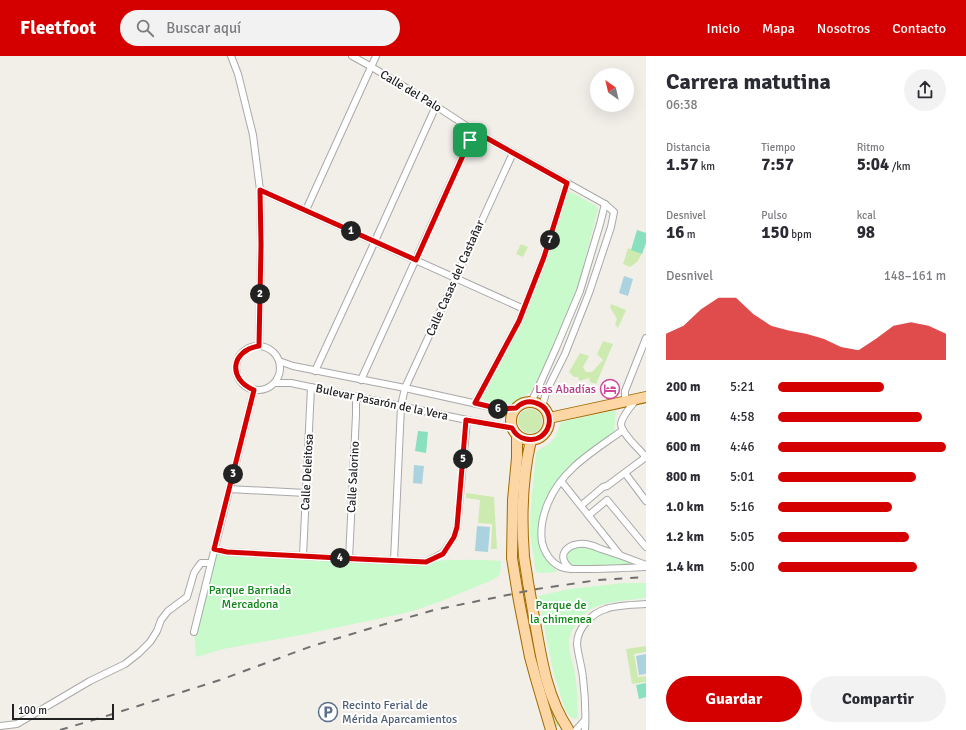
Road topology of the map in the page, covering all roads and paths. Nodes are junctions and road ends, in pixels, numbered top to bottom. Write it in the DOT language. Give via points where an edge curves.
graph roads {
  1 [pos="230,56"];
  2 [pos="352,56"];
  3 [pos="376,56"];
  4 [pos="370,66"];
  5 [pos="436,106"];
  6 [pos="474,131"];
  7 [pos="513,153"];
  8 [pos="567,183"];
  9 [pos="260,190"];
  10 [pos="605,204"];
  11 [pos="306,210"];
  12 [pos="375,242"];
  13 [pos="416,260"];
  14 [pos="455,278"];
  15 [pos="524,309"];
  16 [pos="646,338"];
  17 [pos="259,346"];
  18 [pos="279,361"];
  19 [pos="315,371"];
  20 [pos="361,380"];
  21 [pos="274,383"];
  22 [pos="311,387"];
  23 [pos="405,388"];
  24 [pos="254,390"];
  25 [pos="356,396"];
  26 [pos="641,398"];
  27 [pos="531,402"];
  28 [pos="621,402"];
  29 [pos="475,403"];
  30 [pos="401,406"];
  31 [pos="542,406"];
  32 [pos="516,408"];
  33 [pos="624,416"];
  34 [pos="549,418"];
  35 [pos="466,420"];
  36 [pos="623,430"];
  37 [pos="515,431"];
  38 [pos="531,440"];
  39 [pos="646,457"];
  40 [pos="625,473"];
  41 [pos="561,481"];
  42 [pos="229,489"];
  43 [pos="306,493"];
  44 [pos="646,501"];
  45 [pos="583,504"];
  46 [pos="589,515"];
  47 [pos="646,547"];
  48 [pos="214,549"];
  49 [pos="620,555"];
  50 [pos="303,556"];
  51 [pos="349,559"];
  52 [pos="394,561"];
  53 [pos="211,563"];
  54 [pos="646,566"];
  55 [pos="571,569"];
  56 [pos="646,604"];
  57 [pos="194,632"];
  58 [pos="585,720"];
  59 [pos="0,726"];
  60 [pos="551,730"];
  61 [pos="571,730"];
  62 [pos="585,730"];
  1 -- 9 [label="street" via="238,74 253,135"];
  2 -- 4 [label="street, Calle del Palo"];
  3 -- 4 [label="street"];
  4 -- 5 [label="street, Calle del Palo"];
  4 -- 11 [label="street"];
  5 -- 6 [label="street, Calle del Palo"];
  5 -- 12 [label="street"];
  6 -- 7 [label="street, Calle del Palo"];
  6 -- 13 [label="street"];
  7 -- 8 [label="street, Calle del Palo"];
  7 -- 14 [label="street, Calle Casas del Castañar"];
  8 -- 10 [label="street, Calle del Palo"];
  8 -- 15 [label="street" via="544,257"];
  9 -- 11 [label="street"];
  9 -- 17 [label="street"];
  10 -- 27 [label="street" via="580,291"];
  10 -- 31 [label="street, Calle del Palo" via="614,212 611,226 589,293"];
  11 -- 12 [label="street"];
  12 -- 13 [label="street"];
  12 -- 19 [label="street"];
  13 -- 14 [label="street"];
  13 -- 20 [label="street"];
  14 -- 15 [label="street"];
  14 -- 23 [label="street, Calle Casas del Castañar"];
  15 -- 29 [label="street"];
  16 -- 28 [label="street"];
  17 -- 18 [label="street" via="270,349"];
  17 -- 24 [label="street" via="244,350 236,367 241,382"];
  18 -- 19 [label="street, Bulevar Pasarón de la Vera"];
  18 -- 21 [label="street" via="279,376"];
  19 -- 20 [label="street, Bulevar Pasarón de la Vera"];
  20 -- 23 [label="street, Bulevar Pasarón de la Vera"];
  21 -- 22 [label="street, Bulevar Pasarón de la Vera"];
  21 -- 24 [label="street" via="261,390"];
  22 -- 25 [label="street, Bulevar Pasarón de la Vera"];
  22 -- 43 [label="street, Calle Deleitosa"];
  23 -- 29 [label="street, Bulevar Pasarón de la Vera"];
  23 -- 30 [label="street, Calle Casas del Castañar"];
  24 -- 42 [label="street"];
  25 -- 30 [label="street, Bulevar Pasarón de la Vera"];
  25 -- 51 [label="street, Calle Salorino"];
  26 -- 28 [label="main road"];
  26 -- 33 [label="street"];
  27 -- 31 [label="main road"];
  27 -- 32 [label="main road" via="523,403"];
  28 -- 33 [label="street"];
  28 -- 34 [label="main road"];
  29 -- 32 [label="street, Bulevar Pasarón de la Vera" via="500,409"];
  30 -- 35 [label="street, Bulevar Pasarón de la Vera"];
  30 -- 52 [label="street, Calle Casas del Castañar"];
  31 -- 34 [label="main road"];
  32 -- 37 [label="main road" via="511,418"];
  33 -- 36 [label="street" via="621,424"];
  34 -- 38 [label="main road" via="550,424 545,433"];
  35 -- 37 [label="street, Bulevar Pasarón de la Vera"];
  35 -- 52 [label="street" via="454,537 443,554 426,562"];
  36 -- 39 [label="street"];
  36 -- 41 [label="street" via="577,464"];
  37 -- 38 [label="main road" via="523,439"];
  37 -- 60 [label="main road" via="517,458 512,558 530,657"];
  38 -- 61 [label="main road" via="524,481 524,557 540,654 547,680 557,710"];
  39 -- 40 [label="street"];
  40 -- 44 [label="street"];
  40 -- 45 [label="street" via="607,486 603,486"];
  41 -- 46 [label="street"];
  41 -- 55 [label="street" via="544,512 541,536 548,557 562,568"];
  42 -- 43 [label="street"];
  42 -- 48 [label="street"];
  43 -- 50 [label="street, Calle Deleitosa"];
  46 -- 47 [label="street" via="608,500"];
  46 -- 49 [label="street"];
  48 -- 50 [label="street"];
  48 -- 53 [label="street"];
  49 -- 54 [label="street"];
  49 -- 55 [label="street" via="587,544 575,544 564,554 566,565"];
  50 -- 51 [label="street"];
  51 -- 52 [label="street"];
  53 -- 57 [label="street"];
  53 -- 59 [label="street" via="201,563 194,573 187,597 168,611 150,642 125,664 90,681 17,724"];
  54 -- 55 [label="street"];
  56 -- 58 [label="street" via="608,608 597,612 579,632 577,644 583,677"];
  58 -- 61 [label="street"];
  58 -- 62 [label="street"];
}
